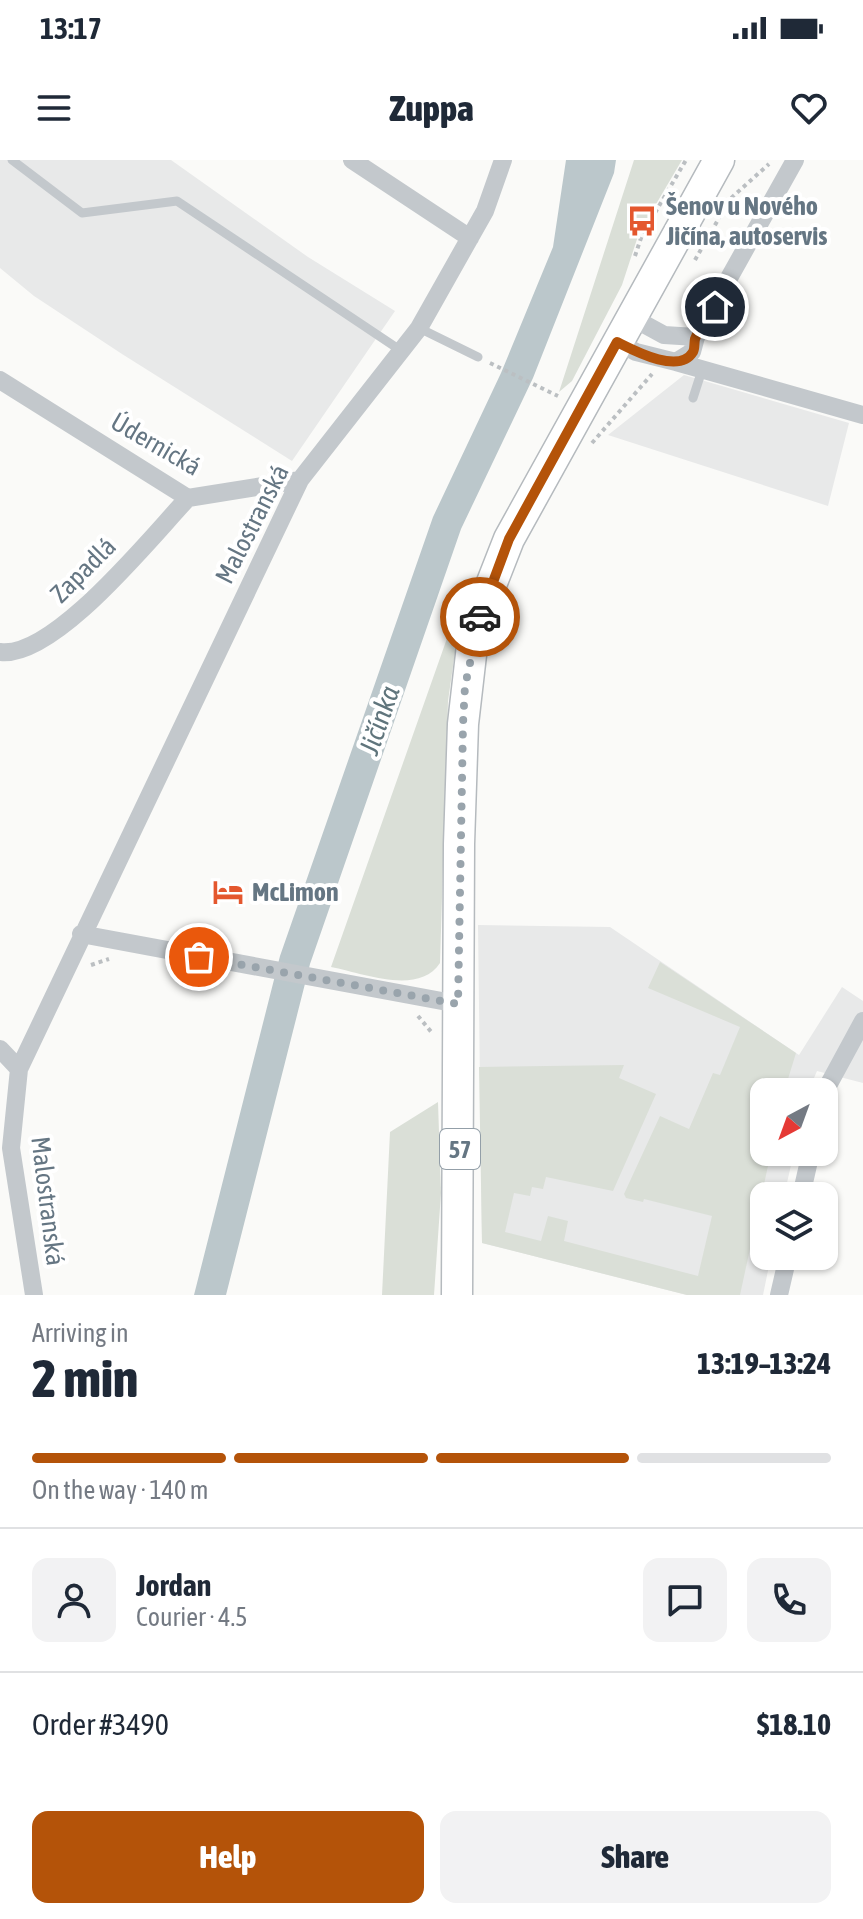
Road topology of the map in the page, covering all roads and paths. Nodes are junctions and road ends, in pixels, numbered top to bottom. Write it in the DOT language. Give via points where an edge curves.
graph roads {
  1 [pos="12,160"];
  2 [pos="352,160"];
  3 [pos="503,160"];
  4 [pos="719,160"];
  5 [pos="782,160"];
  6 [pos="771,174"];
  7 [pos="470,238"];
  8 [pos="691,265"];
  9 [pos="419,328"];
  10 [pos="624,329"];
  11 [pos="696,337"];
  12 [pos="403,352"];
  13 [pos="478,357"];
  14 [pos="657,358"];
  15 [pos="676,362"];
  16 [pos="703,367"];
  17 [pos="0,380"];
  18 [pos="558,396"];
  19 [pos="693,398"];
  20 [pos="863,415"];
  21 [pos="584,451"];
  22 [pos="300,480"];
  23 [pos="188,498"];
  24 [pos="0,652"];
  25 [pos="81,934"];
  26 [pos="458,1004"];
  27 [pos="410,1011"];
  28 [pos="863,1021"];
  29 [pos="457,1043"];
  30 [pos="0,1049"];
  31 [pos="19,1069"];
  32 [pos="832,1078"];
  33 [pos="785,1270"];
  34 [pos="34,1295"];
  35 [pos="457,1295"];
  36 [pos="779,1295"];
  1 -- 12 [label="lane" via="82,213 177,201"];
  2 -- 7 [label="street"];
  3 -- 7 [label="street, Malostranská"];
  4 -- 10 [label="main road, 57"];
  5 -- 6 [label="path"];
  5 -- 8 [label="path" via="730,199"];
  5 -- 11 [label="street"];
  7 -- 9 [label="street, Malostranská"];
  9 -- 12 [label="street, Malostranská"];
  9 -- 13 [label="lane"];
  10 -- 11 [label="street"];
  10 -- 14 [label="street"];
  10 -- 26 [label="main road, 57" via="509,539 472,646 463,724"];
  11 -- 15 [label="street" via="692,352"];
  11 -- 16 [label="street"];
  12 -- 22 [label="street, Malostranská"];
  13 -- 18 [label="path"];
  14 -- 15 [label="street"];
  14 -- 21 [label="path" via="653,372"];
  15 -- 16 [label="street"];
  16 -- 19 [label="lane"];
  16 -- 20 [label="street"];
  17 -- 23 [label="street, Údernická"];
  22 -- 23 [label="street, Údernická"];
  22 -- 25 [label="street, Malostranská"];
  23 -- 24 [label="street, Zapadlá" via="71,622 15,653"];
  25 -- 26 [label="street"];
  25 -- 31 [label="street, Malostranská"];
  26 -- 29 [label="main road, 57"];
  27 -- 29 [label="path" via="440,1044"];
  28 -- 32 [label="street"];
  29 -- 35 [label="main road, 57"];
  30 -- 31 [label="street"];
  31 -- 34 [label="street, Malostranská" via="11,1148"];
  33 -- 36 [label="street"];
}
